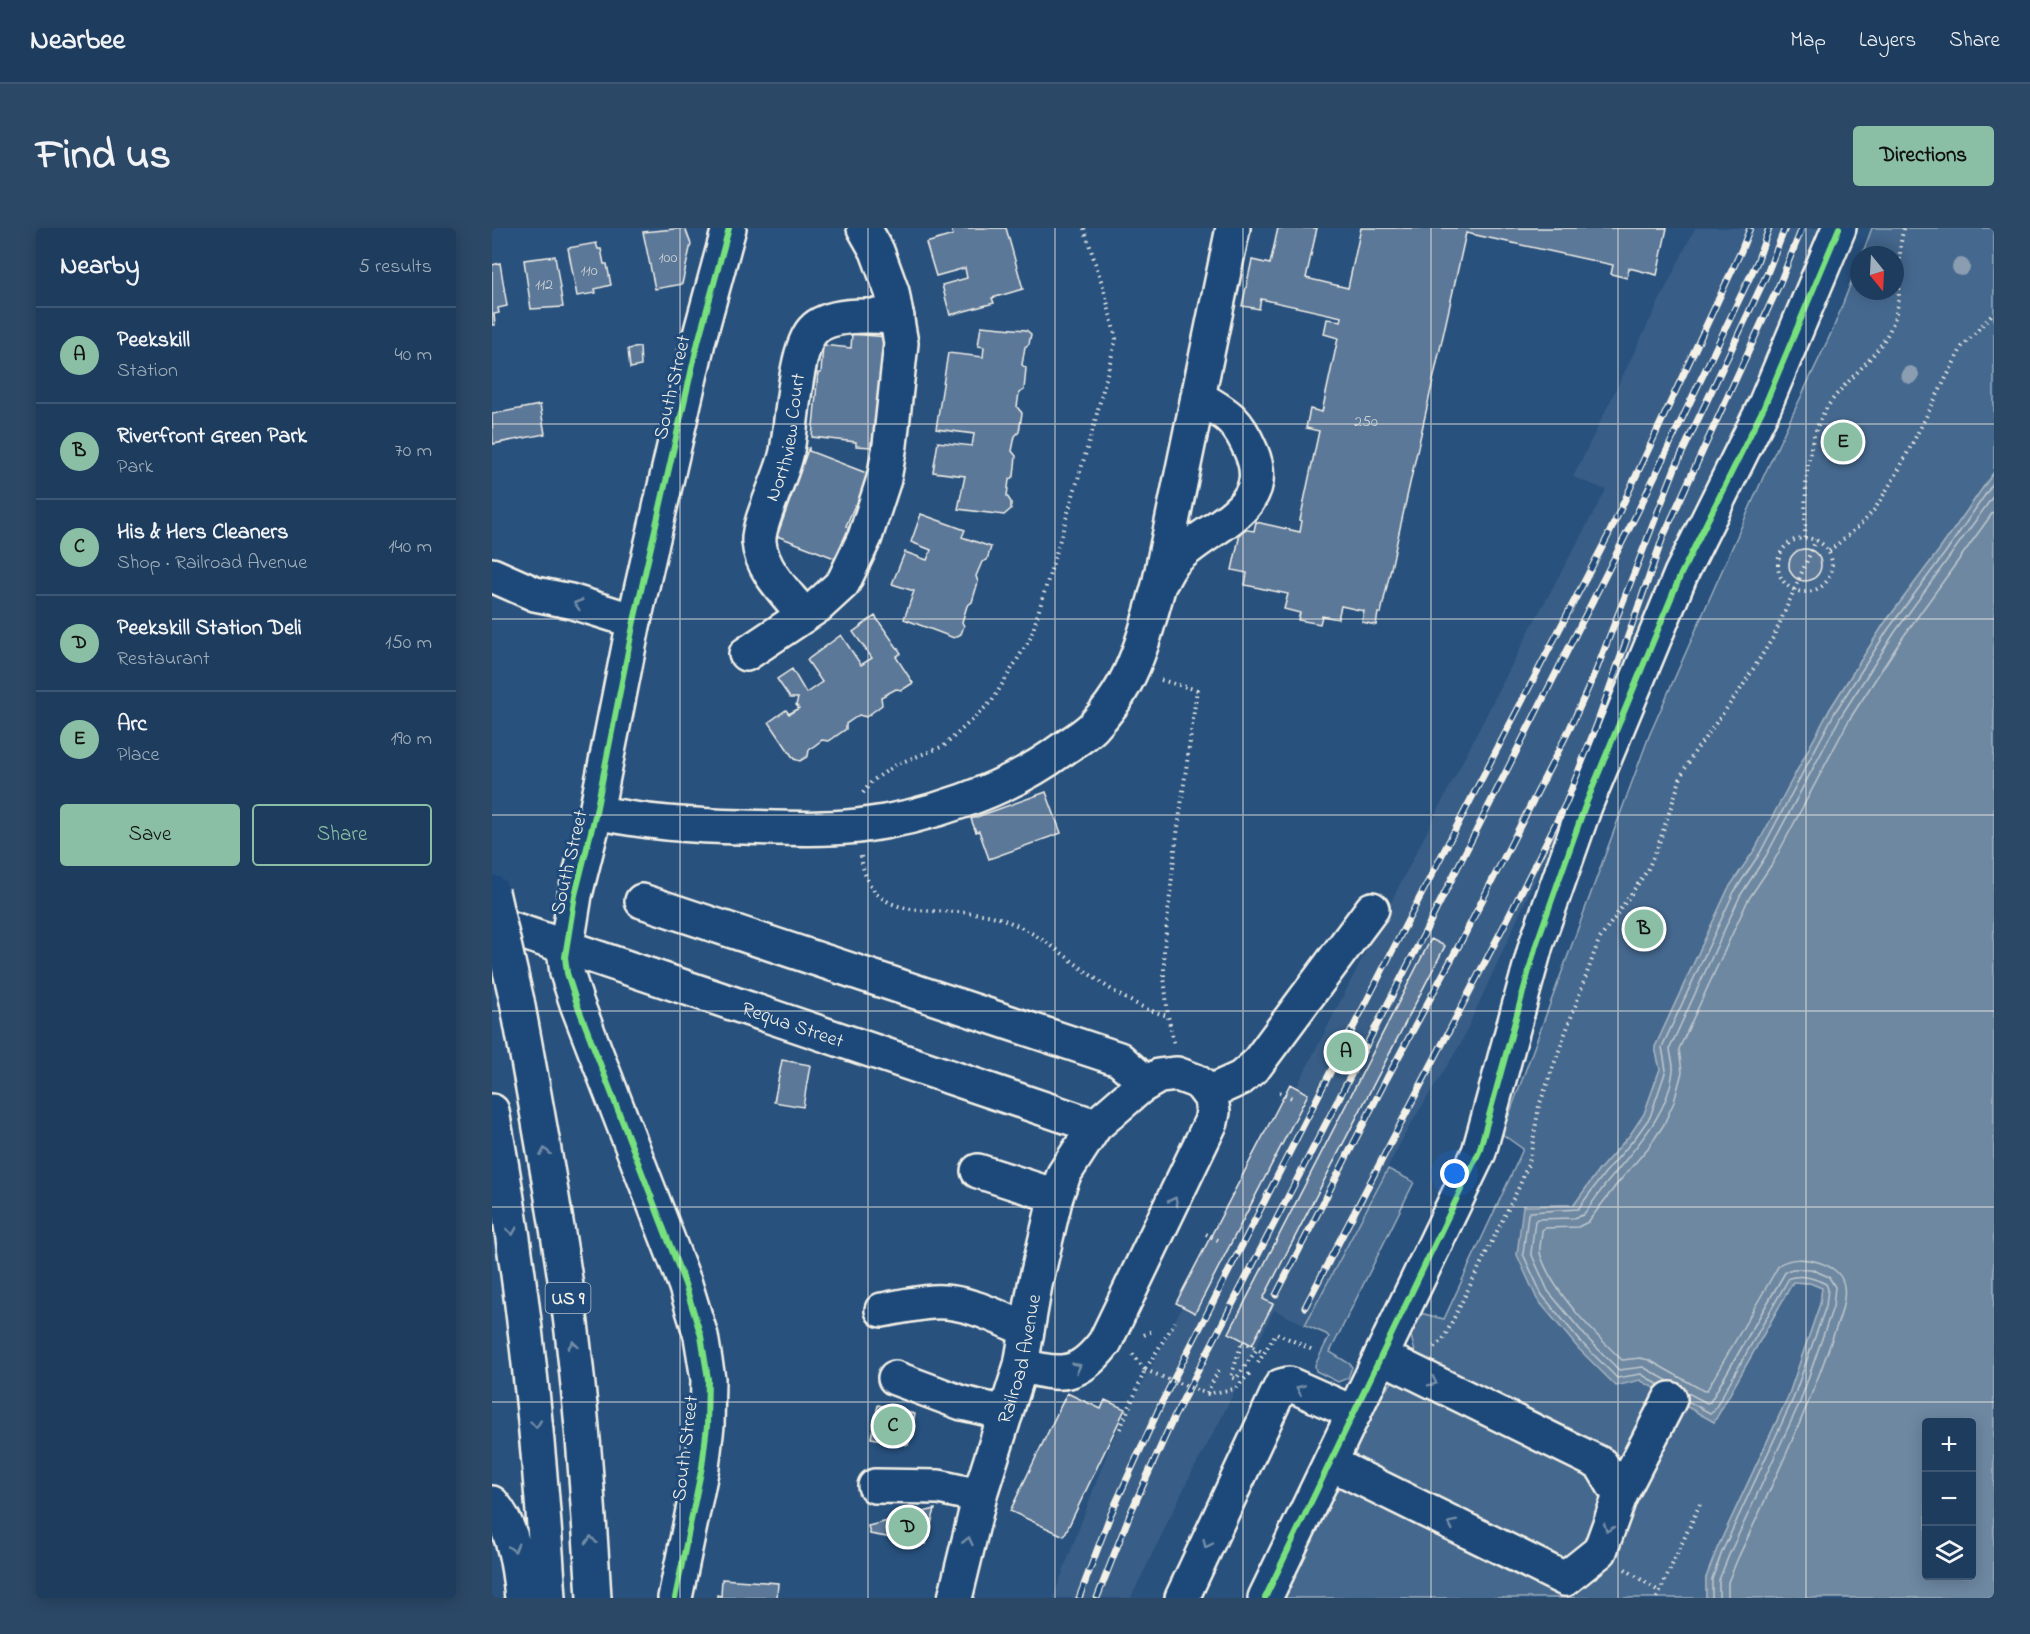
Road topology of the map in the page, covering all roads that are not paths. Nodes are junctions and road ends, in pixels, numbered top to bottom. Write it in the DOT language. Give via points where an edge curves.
graph roads {
  1 [pos="729,228"];
  2 [pos="864,228"];
  3 [pos="1233,228"];
  4 [pos="1839,228"];
  5 [pos="897,317"];
  6 [pos="1198,397"];
  7 [pos="492,575"];
  8 [pos="1159,585"];
  9 [pos="804,615"];
  10 [pos="634,621"];
  11 [pos="747,654"];
  12 [pos="596,812"];
  13 [pos="492,892"];
  14 [pos="642,901"];
  15 [pos="1372,909"];
  16 [pos="492,922"];
  17 [pos="567,948"];
  18 [pos="1146,1083"];
  19 [pos="1208,1093"];
  20 [pos="492,1111"];
  21 [pos="1095,1126"];
  22 [pos="978,1171"];
  23 [pos="1056,1196"];
  24 [pos="882,1310"];
  25 [pos="1027,1330"];
  26 [pos="1381,1356"];
  27 [pos="1021,1365"];
  28 [pos="895,1378"];
  29 [pos="1670,1399"];
  30 [pos="1006,1413"];
  31 [pos="1354,1413"];
  32 [pos="1329,1463"];
  33 [pos="875,1486"];
  34 [pos="979,1496"];
  35 [pos="1620,1496"];
  36 [pos="492,1503"];
  37 [pos="522,1598"];
  38 [pos="549,1598"];
  39 [pos="594,1598"];
  40 [pos="675,1598"];
  41 [pos="955,1598"];
  42 [pos="1182,1598"];
  43 [pos="1264,1598"];
  1 -- 10 [label="main road, South Street" via="698,342"];
  2 -- 5 [label="main road" via="885,271"];
  3 -- 6 [label="main road"];
  4 -- 26 [label="main road" via="1764,407 1681,574 1585,806 1536,945 1479,1152"];
  5 -- 9 [label="main road" via="900,367 890,445 876,505 843,583"];
  5 -- 9 [label="main road, Northview Court" via="846,317 826,322 812,331 803,353 785,462 758,539 763,561"];
  6 -- 8 [label="main road"];
  6 -- 8 [label="main road" via="1231,417 1241,430 1258,473 1246,504 1173,561"];
  10 -- 7 [label="main road, one-way" via="535,594"];
  8 -- 12 [label="main road" via="1125,684 1092,728 1010,783 934,809 858,826 678,824 636,821"];
  9 -- 11 [label="main road"];
  10 -- 12 [label="main road, South Street"];
  12 -- 17 [label="main road, South Street" via="575,895"];
  39 -- 13 [label="main road, US 9, one-way, bridge" via="580,1401 567,1296 535,1089"];
  14 -- 18 [label="main road" via="1119,1059"];
  15 -- 19 [label="main road" via="1256,1065 1241,1078"];
  16 -- 17 [label="main road, Requa Street"];
  17 -- 21 [label="main road, Requa Street"];
  17 -- 40 [label="main road, South Street" via="567,973 577,1004 685,1284 705,1358 707,1426 702,1467"];
  18 -- 19 [label="main road" via="1159,1076 1177,1074 1196,1081"];
  18 -- 21 [label="main road, Railroad Avenue"];
  27 -- 19 [label="main road, one-way" via="1065,1373 1088,1361 1105,1342 1211,1122"];
  20 -- 38 [label="main road, US 9, one-way" via="527,1338"];
  21 -- 23 [label="main road, Railroad Avenue" via="1064,1174"];
  22 -- 23 [label="main road"];
  23 -- 25 [label="main road, Railroad Avenue"];
  24 -- 25 [label="main road" via="949,1302 983,1311"];
  25 -- 27 [label="main road, Railroad Avenue"];
  26 -- 31 [label="main road"];
  26 -- 35 [label="main road, one-way" via="1601,1464"];
  27 -- 30 [label="main road, Railroad Avenue"];
  28 -- 30 [label="main road" via="962,1403"];
  29 -- 35 [label="main road"];
  30 -- 34 [label="main road, Railroad Avenue"];
  31 -- 32 [label="main road"];
  31 -- 42 [label="main road, one-way" via="1289,1384 1281,1386"];
  35 -- 32 [label="main road, one-way" via="1600,1551 1565,1579"];
  32 -- 43 [label="main road"];
  33 -- 34 [label="main road" via="939,1488"];
  41 -- 34 [label="main road, Railroad Avenue, one-way"];
  36 -- 37 [label="main road, one-way" via="519,1566"];
}
